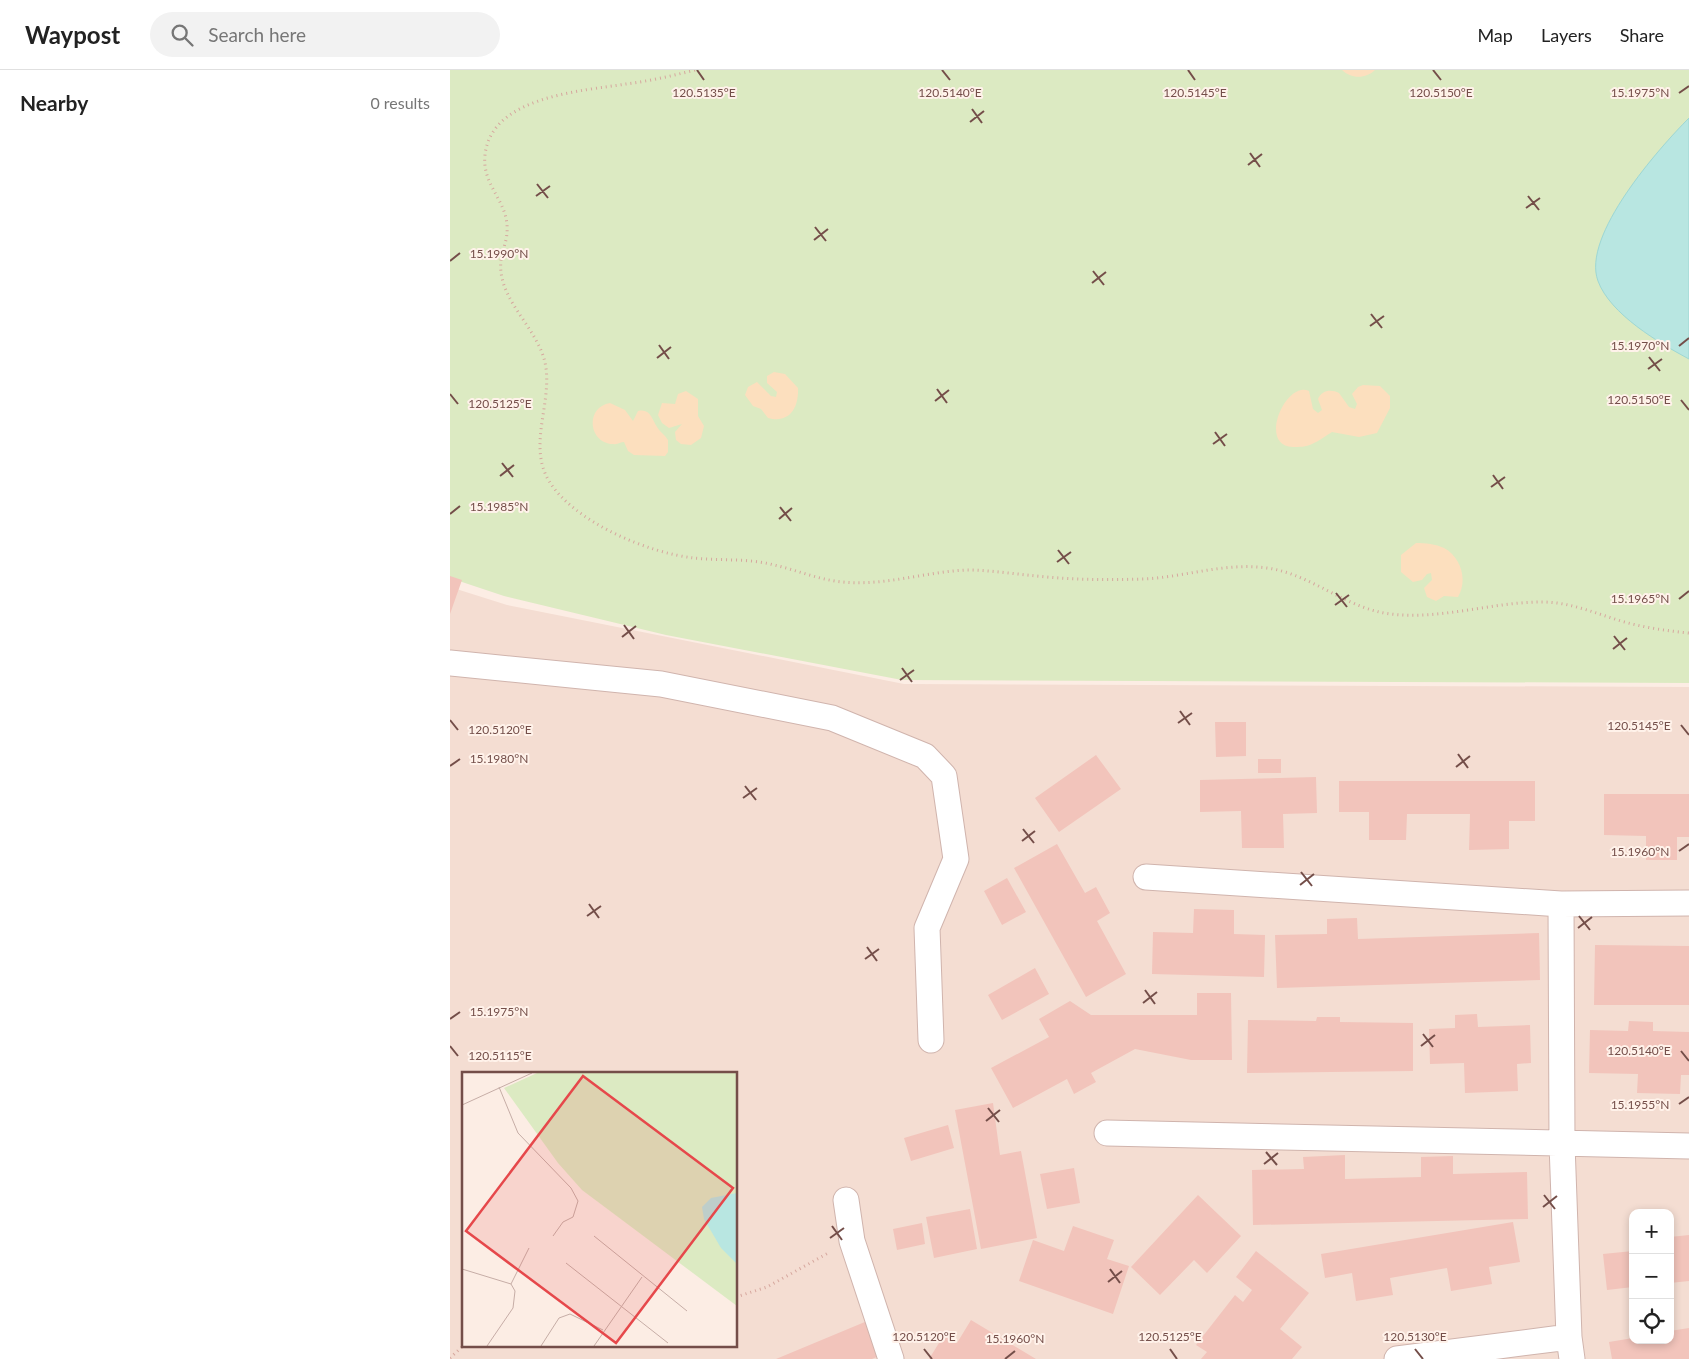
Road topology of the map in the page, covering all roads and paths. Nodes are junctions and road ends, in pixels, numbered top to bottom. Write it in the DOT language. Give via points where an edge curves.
graph roads {
  1 [pos="695,70"];
  2 [pos="1689,633"];
  3 [pos="450,663"];
  4 [pos="1146,877"];
  5 [pos="1689,903"];
  6 [pos="1561,904"];
  7 [pos="931,1040"];
  8 [pos="1107,1133"];
  9 [pos="1562,1144"];
  10 [pos="1689,1146"];
  11 [pos="846,1200"];
  12 [pos="852,1241"];
  13 [pos="738,1295"];
  14 [pos="463,1346"];
  15 [pos="1571,1348"];
  16 [pos="450,1358"];
  17 [pos="891,1359"];
  18 [pos="1397,1359"];
  1 -- 2 [label="path" via="664,78 573,91 541,100 503,122 490,138 485,152 486,172 504,206 508,222 507,238 500,257 500,276 545,360 548,384 540,434 540,458 546,477 558,495 579,513 652,549 692,558 774,564 810,576 844,582 885,582 966,570 1080,580 1150,578 1244,566 1297,575 1367,610 1394,615 1458,612 1544,602 1568,605 1652,629"];
  3 -- 7 [label="street" via="661,684 832,718 925,756 944,776 956,859 927,928"];
  4 -- 6 [label="street"];
  5 -- 6 [label="street"];
  6 -- 9 [label="street"];
  8 -- 9 [label="street"];
  9 -- 10 [label="street"];
  9 -- 15 [label="street"];
  11 -- 12 [label="street"];
  12 -- 13 [label="path" via="767,1287"];
  12 -- 17 [label="street"];
  14 -- 16 [label="path"];
  15 -- 18 [label="street"];
}
